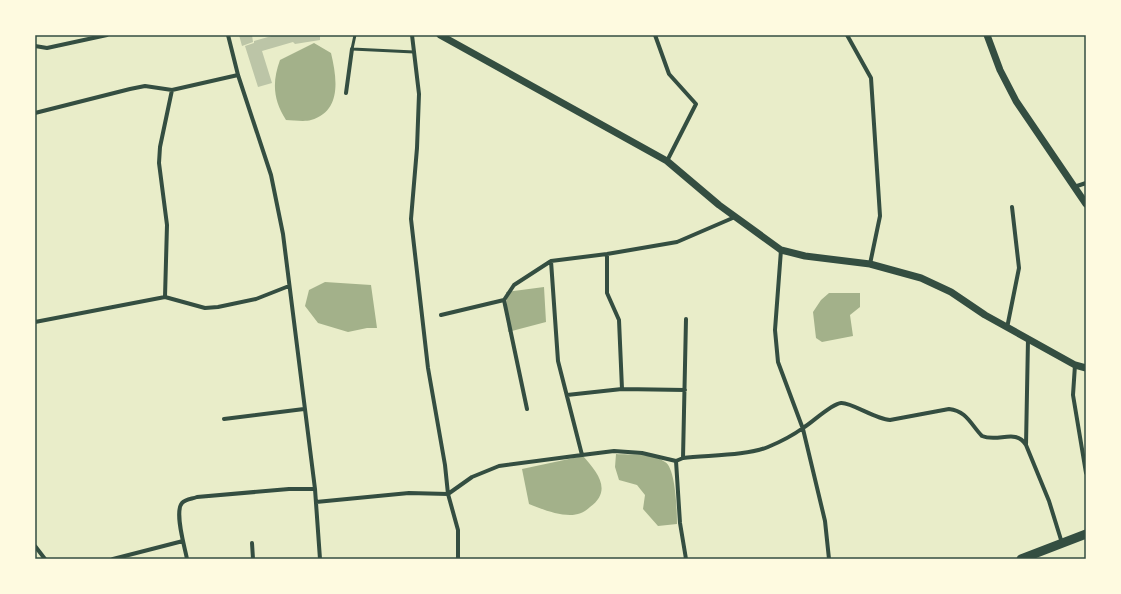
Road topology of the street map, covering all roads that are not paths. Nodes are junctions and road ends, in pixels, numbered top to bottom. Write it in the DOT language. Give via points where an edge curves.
graph roads {
  1 [pos="107,35"];
  2 [pos="228,35"];
  3 [pos="355,35"];
  4 [pos="412,35"];
  5 [pos="440,35"];
  6 [pos="655,35"];
  7 [pos="847,35"];
  8 [pos="987,35"];
  9 [pos="35,46"];
  10 [pos="352,49"];
  11 [pos="414,52"];
  12 [pos="238,75"];
  13 [pos="172,90"];
  14 [pos="346,93"];
  15 [pos="35,113"];
  16 [pos="667,162"];
  17 [pos="1086,183"];
  18 [pos="1074,186"];
  19 [pos="1086,204"];
  20 [pos="1012,207"];
  21 [pos="735,217"];
  22 [pos="780,250"];
  23 [pos="606,254"];
  24 [pos="551,261"];
  25 [pos="870,264"];
  26 [pos="288,286"];
  27 [pos="165,297"];
  28 [pos="504,300"];
  29 [pos="441,315"];
  30 [pos="686,319"];
  31 [pos="35,322"];
  32 [pos="1007,328"];
  33 [pos="1028,339"];
  34 [pos="1075,365"];
  35 [pos="1086,368"];
  36 [pos="622,389"];
  37 [pos="685,390"];
  38 [pos="567,395"];
  39 [pos="304,409"];
  40 [pos="527,409"];
  41 [pos="224,419"];
  42 [pos="803,429"];
  43 [pos="1026,446"];
  44 [pos="582,455"];
  45 [pos="683,458"];
  46 [pos="676,461"];
  47 [pos="1086,473"];
  48 [pos="315,489"];
  49 [pos="448,494"];
  50 [pos="316,502"];
  51 [pos="1086,534"];
  52 [pos="183,541"];
  53 [pos="252,543"];
  54 [pos="1062,544"];
  55 [pos="35,546"];
  56 [pos="1039,556"];
  57 [pos="44,559"];
  58 [pos="114,559"];
  59 [pos="188,559"];
  60 [pos="253,559"];
  61 [pos="320,559"];
  62 [pos="458,559"];
  63 [pos="686,559"];
  64 [pos="829,559"];
  65 [pos="1021,559"];
  1 -- 9 [label="street" via="47,48"];
  2 -- 12 [label="street"];
  3 -- 10 [label="lane"];
  4 -- 11 [label="street"];
  5 -- 16 [label="street"];
  6 -- 16 [label="street" via="669,74 696,104"];
  7 -- 25 [label="street" via="871,78 880,216"];
  8 -- 18 [label="street" via="1000,70 1016,101"];
  10 -- 11 [label="lane"];
  10 -- 14 [label="street"];
  11 -- 49 [label="street" via="419,94 418,148 411,219 428,368"];
  12 -- 13 [label="street"];
  12 -- 26 [label="street" via="271,176 283,234"];
  13 -- 15 [label="street" via="145,86"];
  13 -- 27 [label="street" via="160,155 166,225"];
  16 -- 21 [label="street"];
  17 -- 18 [label="street"];
  18 -- 19 [label="street"];
  20 -- 32 [label="street" via="1019,268"];
  21 -- 22 [label="street"];
  21 -- 23 [label="street" via="677,242"];
  22 -- 25 [label="street" via="805,256"];
  22 -- 42 [label="street" via="775,330 778,362"];
  23 -- 24 [label="street"];
  23 -- 36 [label="street" via="607,293 619,320"];
  24 -- 28 [label="street" via="514,285"];
  24 -- 38 [label="street" via="558,361"];
  25 -- 32 [label="street" via="921,278 951,292"];
  26 -- 27 [label="street" via="249,301 218,307 205,308"];
  26 -- 39 [label="street"];
  27 -- 31 [label="street"];
  28 -- 29 [label="street"];
  28 -- 40 [label="street"];
  30 -- 37 [label="street"];
  32 -- 33 [label="street"];
  33 -- 34 [label="street"];
  33 -- 43 [label="street"];
  34 -- 35 [label="street"];
  34 -- 47 [label="street" via="1073,395"];
  36 -- 37 [label="street"];
  36 -- 38 [label="street"];
  37 -- 45 [label="street"];
  38 -- 44 [label="street"];
  39 -- 41 [label="street"];
  39 -- 48 [label="street"];
  42 -- 43 [label="street" via="839,403 890,420 950,409 965,414 982,436 1016,436 1021,438"];
  42 -- 45 [label="street" via="766,448"];
  42 -- 64 [label="street" via="826,521"];
  43 -- 54 [label="street" via="1049,501"];
  44 -- 46 [label="street" via="614,451 642,452"];
  44 -- 49 [label="street" via="499,466 472,477"];
  45 -- 46 [label="street"];
  46 -- 63 [label="street" via="680,522"];
  48 -- 50 [label="street"];
  48 -- 52 [label="street" via="197,497 187,500 182,503 179,513"];
  49 -- 50 [label="street" via="409,493"];
  49 -- 62 [label="street" via="458,530"];
  50 -- 61 [label="street"];
  51 -- 54 [label="main road"];
  52 -- 58 [label="street"];
  52 -- 59 [label="street"];
  53 -- 60 [label="street"];
  54 -- 56 [label="main road"];
  55 -- 57 [label="street"];
  56 -- 65 [label="main road"];
}
